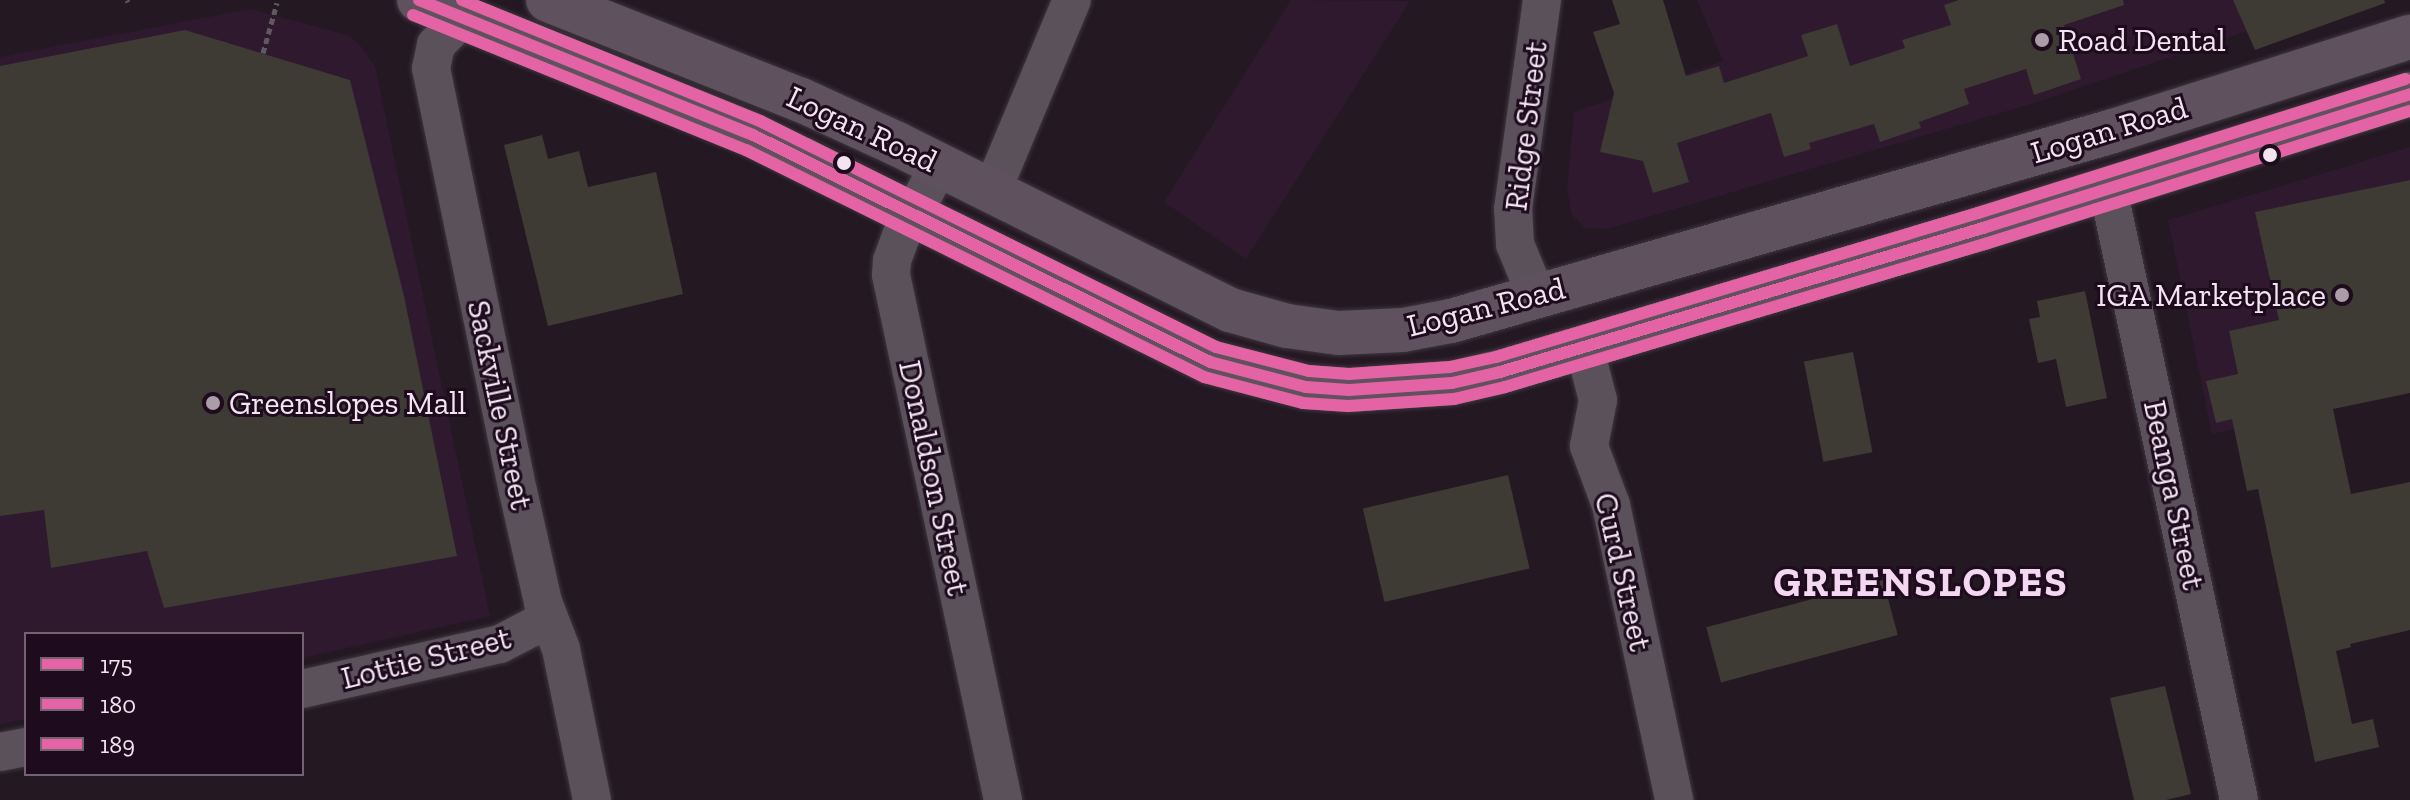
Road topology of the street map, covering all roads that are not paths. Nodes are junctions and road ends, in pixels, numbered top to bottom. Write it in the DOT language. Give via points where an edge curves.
graph roads {
  1 [pos="419,0"];
  2 [pos="548,0"];
  3 [pos="1072,0"];
  4 [pos="1542,0"];
  5 [pos="474,9"];
  6 [pos="2410,37"];
  7 [pos="2410,94"];
  8 [pos="940,164"];
  9 [pos="2108,189"];
  10 [pos="992,191"];
  11 [pos="914,214"];
  12 [pos="968,241"];
  13 [pos="1536,295"];
  14 [pos="1584,346"];
  15 [pos="548,619"];
  16 [pos="304,689"];
  17 [pos="24,747"];
  18 [pos="0,752"];
  19 [pos="592,800"];
  20 [pos="1003,800"];
  21 [pos="1674,800"];
  22 [pos="2239,800"];
  1 -- 5 [label="main road, Logan Road"];
  2 -- 8 [label="main road, Logan Road" via="801,100"];
  3 -- 10 [label="street"];
  4 -- 13 [label="street, Ridge Street" via="1513,209 1515,244"];
  5 -- 11 [label="main road, Logan Road"];
  5 -- 15 [label="street, Sackville Street" via="436,45 431,68"];
  6 -- 13 [label="main road, Logan Road" via="2113,131"];
  7 -- 9 [label="main road, Logan Road"];
  8 -- 10 [label="main road, Logan Road"];
  8 -- 11 [label="street, Donaldson Street"];
  9 -- 14 [label="main road, Logan Road"];
  9 -- 22 [label="street, Beanga Street"];
  10 -- 12 [label="main road"];
  10 -- 13 [label="main road, Logan Road" via="1208,300 1287,326 1339,333 1403,330"];
  11 -- 12 [label="main road, Logan Road"];
  11 -- 20 [label="street, Donaldson Street" via="894,253 891,275"];
  12 -- 14 [label="main road, Logan Road" via="1210,362 1306,387 1349,390 1452,383"];
  13 -- 14 [label="main road"];
  14 -- 21 [label="street, Curd Street" via="1598,400 1589,446 1611,505"];
  15 -- 16 [label="street, Lottie Street" via="500,644"];
  15 -- 19 [label="street, Sackville Street" via="561,649"];
  17 -- 18 [label="street"];
}
